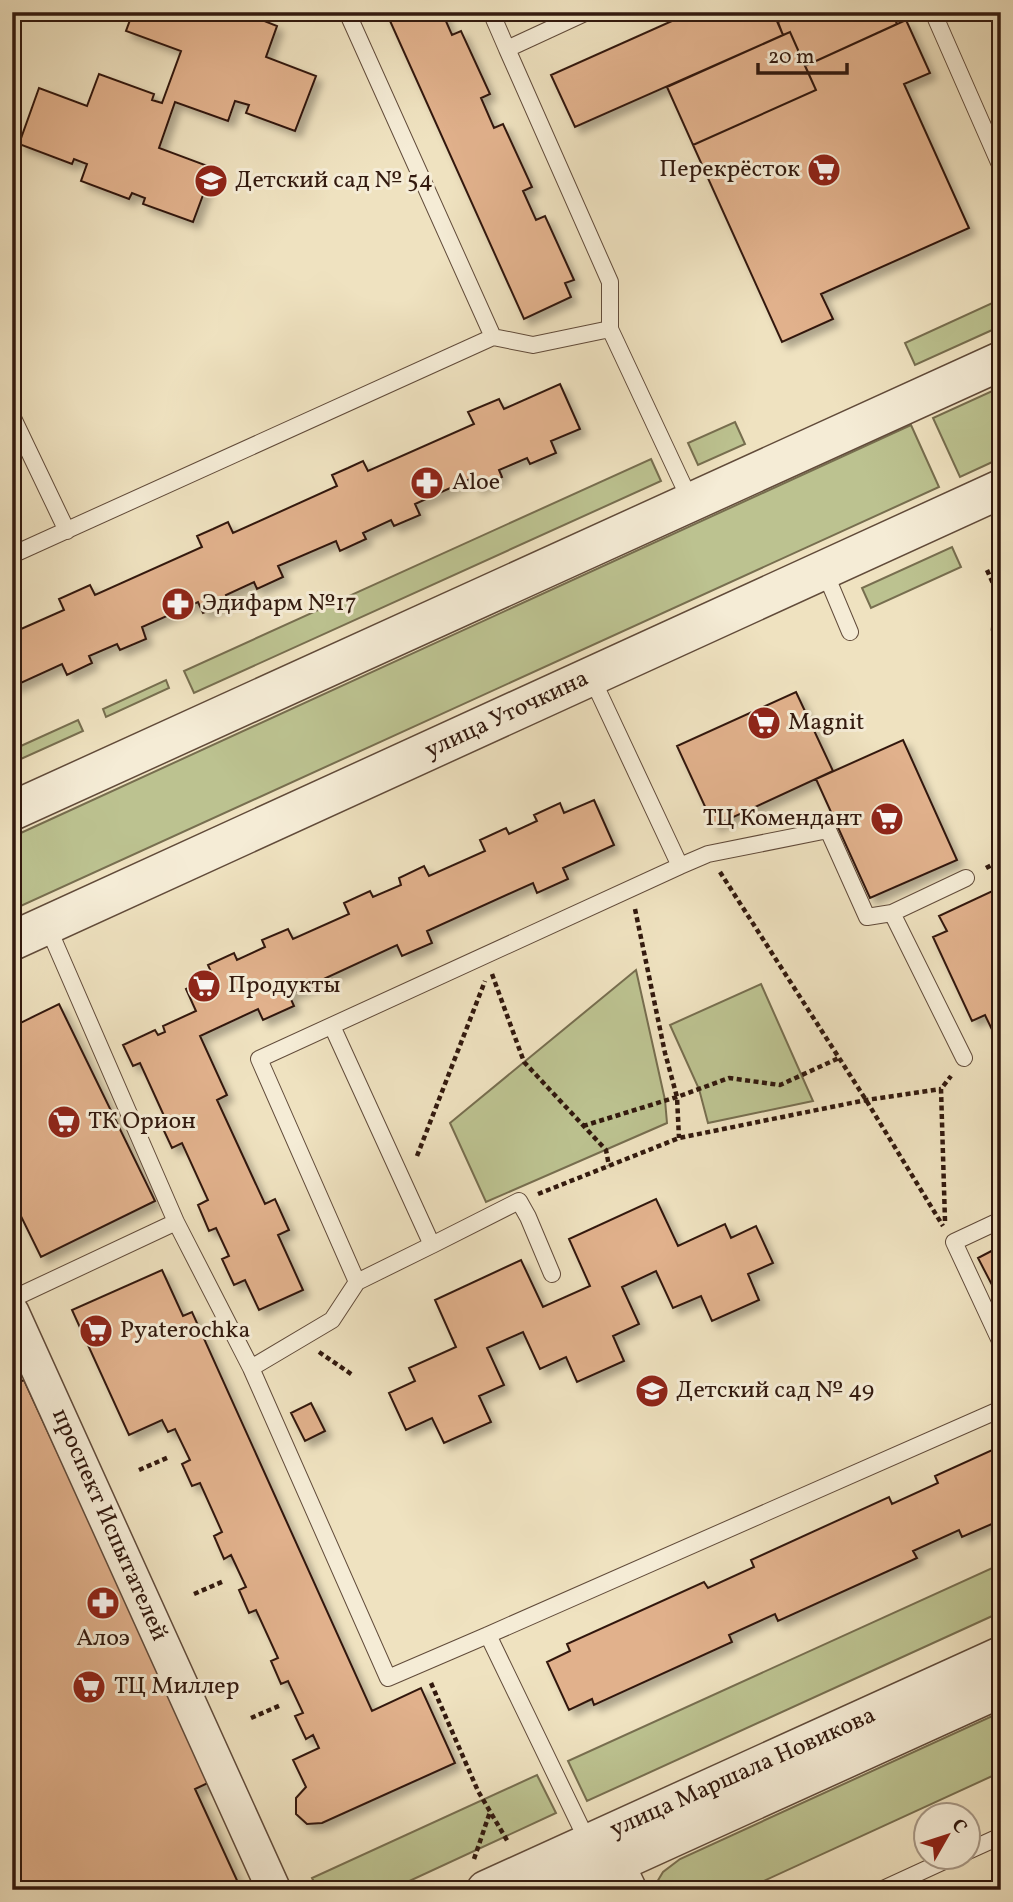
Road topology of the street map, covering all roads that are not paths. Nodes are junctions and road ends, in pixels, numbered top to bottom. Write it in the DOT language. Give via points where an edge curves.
graph roads {
  1 [pos="347,12"];
  2 [pos="491,12"];
  3 [pos="587,12"];
  4 [pos="933,12"];
  5 [pos="507,49"];
  6 [pos="1001,167"];
  7 [pos="610,330"];
  8 [pos="493,337"];
  9 [pos="1001,361"];
  10 [pos="12,416"];
  11 [pos="1001,489"];
  12 [pos="691,502"];
  13 [pos="66,531"];
  14 [pos="12,555"];
  15 [pos="824,570"];
  16 [pos="850,632"];
  17 [pos="591,676"];
  18 [pos="12,811"];
  19 [pos="680,866"];
  20 [pos="966,878"];
  21 [pos="892,913"];
  22 [pos="47,925"];
  23 [pos="12,941"];
  24 [pos="332,1026"];
  25 [pos="964,1058"];
  26 [pos="1001,1220"];
  27 [pos="176,1222"];
  28 [pos="432,1245"];
  29 [pos="552,1274"];
  30 [pos="357,1282"];
  31 [pos="12,1298"];
  32 [pos="12,1312"];
  33 [pos="1001,1343"];
  34 [pos="251,1368"];
  35 [pos="1001,1409"];
  36 [pos="488,1635"];
  37 [pos="1001,1656"];
  38 [pos="1001,1688"];
  39 [pos="1001,1836"];
  40 [pos="982,1845"];
  41 [pos="608,1860"];
  42 [pos="926,1870"];
  43 [pos="479,1876"];
  44 [pos="274,1890"];
  45 [pos="557,1890"];
  46 [pos="881,1890"];
  1 -- 8 [label="lane"];
  2 -- 5 [label="lane"];
  3 -- 5 [label="lane"];
  4 -- 6 [label="lane"];
  5 -- 7 [label="lane" via="610,282"];
  7 -- 8 [label="lane" via="533,345"];
  7 -- 12 [label="lane"];
  8 -- 13 [label="lane"];
  9 -- 12 [label="street"];
  10 -- 13 [label="lane"];
  11 -- 15 [label="street, улица Уточкина"];
  12 -- 18 [label="street"];
  13 -- 14 [label="lane"];
  15 -- 16 [label="lane"];
  15 -- 17 [label="street, улица Уточкина"];
  17 -- 19 [label="lane"];
  17 -- 22 [label="street, улица Уточкина"];
  19 -- 21 [label="lane" via="708,854 828,830 867,918"];
  19 -- 24 [label="lane"];
  20 -- 21 [label="lane"];
  21 -- 25 [label="lane"];
  22 -- 23 [label="street, улица Уточкина"];
  22 -- 27 [label="lane"];
  24 -- 28 [label="lane"];
  24 -- 30 [label="lane" via="259,1059"];
  26 -- 33 [label="lane" via="954,1242"];
  27 -- 31 [label="lane"];
  27 -- 34 [label="lane"];
  28 -- 29 [label="lane" via="519,1202"];
  28 -- 30 [label="lane"];
  30 -- 34 [label="lane" via="332,1320"];
  32 -- 44 [label="street, проспект Испытателей"];
  34 -- 36 [label="lane" via="388,1678"];
  35 -- 36 [label="lane"];
  36 -- 41 [label="lane"];
  37 -- 41 [label="street, улица Маршала Новикова"];
  38 -- 41 [label="street, улица Маршала Новикова"];
  39 -- 40 [label="lane"];
  41 -- 43 [label="street, улица Маршала Новикова"];
  41 -- 45 [label="street, улица Маршала Новикова"];
  42 -- 46 [label="lane"];
}
